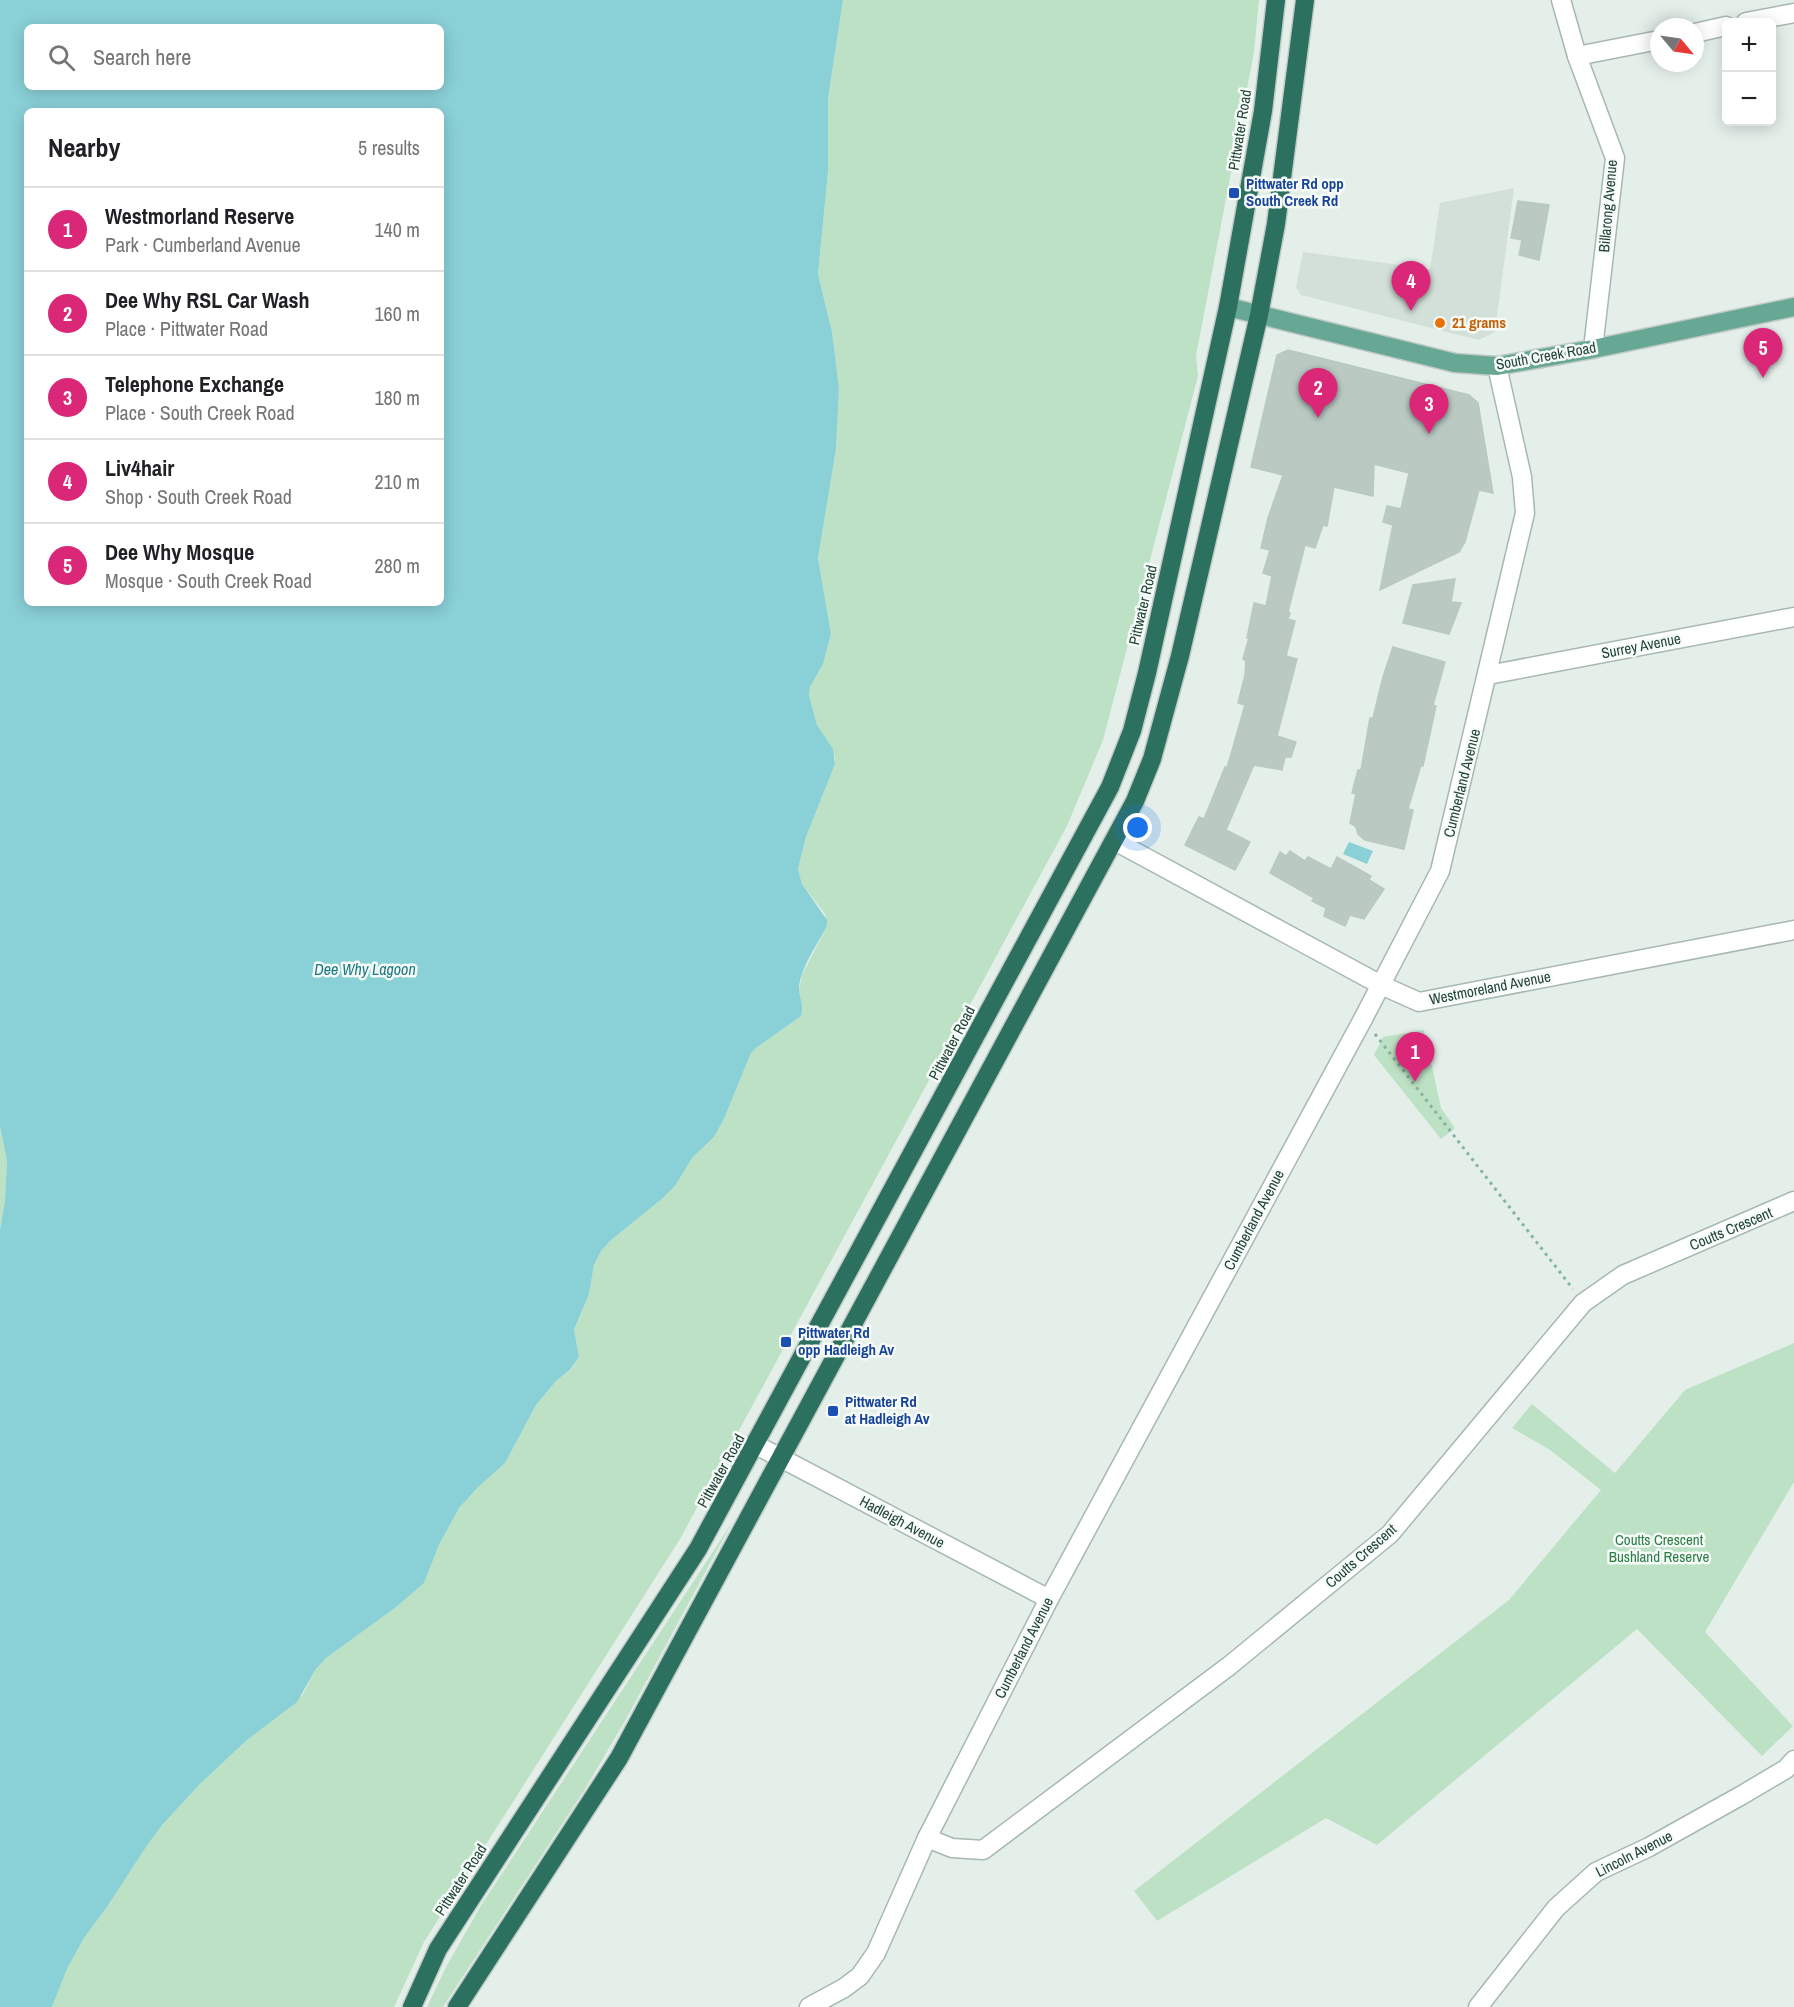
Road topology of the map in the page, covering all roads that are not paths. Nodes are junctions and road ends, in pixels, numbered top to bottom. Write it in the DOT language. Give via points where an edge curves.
graph roads {
  1 [pos="1276,0"];
  2 [pos="1305,0"];
  3 [pos="1561,0"];
  4 [pos="1794,13"];
  5 [pos="1767,18"];
  6 [pos="1722,27"];
  7 [pos="1704,31"];
  8 [pos="1650,42"];
  9 [pos="1577,56"];
  10 [pos="1228,307"];
  11 [pos="1794,307"];
  12 [pos="1259,315"];
  13 [pos="1593,349"];
  14 [pos="1497,366"];
  15 [pos="1794,617"];
  16 [pos="1488,675"];
  17 [pos="1115,841"];
  18 [pos="1794,930"];
  19 [pos="1381,985"];
  20 [pos="1794,1201"];
  21 [pos="756,1445"];
  22 [pos="781,1458"];
  23 [pos="1049,1599"];
  24 [pos="1794,1760"];
  25 [pos="927,1838"];
  26 [pos="412,2007"];
  27 [pos="457,2007"];
  28 [pos="809,2007"];
  29 [pos="1478,2007"];
  1 -- 10 [label="highway, Pittwater Road" via="1263,111"];
  2 -- 12 [label="highway" via="1278,213"];
  3 -- 9 [label="street, Billarong Avenue"];
  4 -- 5 [label="street"];
  6 -- 7 [label="street"];
  8 -- 9 [label="street"];
  9 -- 13 [label="street, Billarong Avenue" via="1615,158"];
  10 -- 12 [label="main road, South Creek Road"];
  10 -- 21 [label="highway, Pittwater Road" via="1147,673 1132,730 1110,787"];
  11 -- 13 [label="main road, South Creek Road"];
  12 -- 14 [label="main road, South Creek Road" via="1455,363"];
  12 -- 17 [label="highway" via="1163,722 1152,759"];
  13 -- 14 [label="main road, South Creek Road"];
  14 -- 16 [label="street, Cumberland Avenue" via="1522,477 1525,513"];
  15 -- 16 [label="street, Surrey Avenue"];
  16 -- 19 [label="street, Cumberland Avenue" via="1440,871"];
  17 -- 19 [label="street, Westmoreland Avenue"];
  17 -- 22 [label="highway"];
  18 -- 19 [label="street, Westmoreland Avenue" via="1419,1002"];
  19 -- 23 [label="street, Cumberland Avenue"];
  20 -- 25 [label="street, Coutts Crescent" via="1623,1275 1583,1303 1390,1534 1229,1666 983,1850 952,1848"];
  21 -- 22 [label="street, Hadleigh Avenue"];
  21 -- 26 [label="highway, Pittwater Road" via="698,1549 438,1949"];
  22 -- 23 [label="street, Hadleigh Avenue"];
  22 -- 27 [label="highway" via="619,1758"];
  23 -- 25 [label="street, Cumberland Avenue"];
  24 -- 29 [label="street, Lincoln Avenue" via="1743,1796 1596,1872 1556,1908"];
  25 -- 28 [label="street, Cumberland Avenue" via="876,1953 860,1976"];
}
